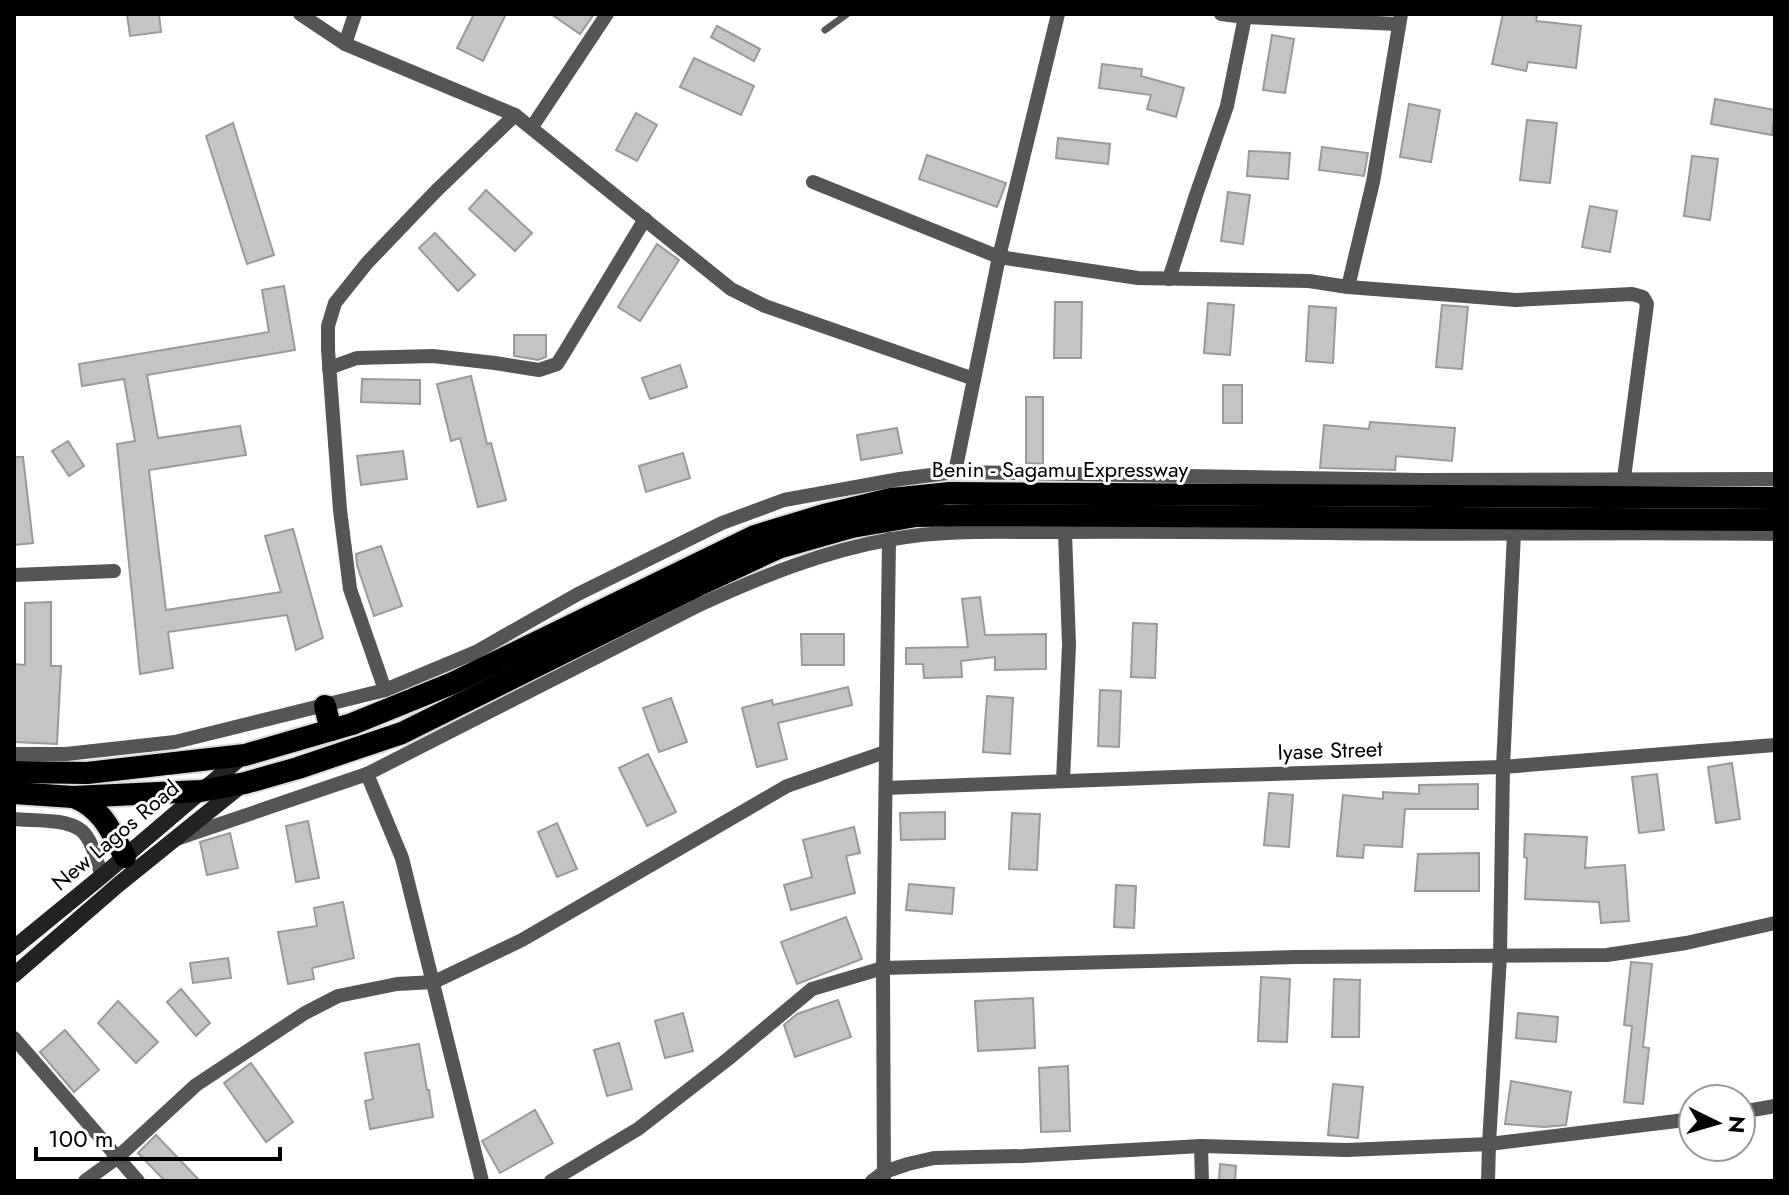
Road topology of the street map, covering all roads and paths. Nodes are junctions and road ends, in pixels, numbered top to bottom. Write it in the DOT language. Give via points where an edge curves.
graph roads {
  1 [pos="300,14"];
  2 [pos="355,14"];
  3 [pos="607,14"];
  4 [pos="847,14"];
  5 [pos="1058,14"];
  6 [pos="1221,14"];
  7 [pos="1245,17"];
  8 [pos="1399,19"];
  9 [pos="825,30"];
  10 [pos="345,44"];
  11 [pos="515,115"];
  12 [pos="532,127"];
  13 [pos="813,182"];
  14 [pos="645,219"];
  15 [pos="999,257"];
  16 [pos="1169,279"];
  17 [pos="1348,287"];
  18 [pos="329,368"];
  19 [pos="974,379"];
  20 [pos="955,472"];
  21 [pos="1624,478"];
  22 [pos="1775,479"];
  23 [pos="1775,498"];
  24 [pos="1775,520"];
  25 [pos="1065,532"];
  26 [pos="1514,533"];
  27 [pos="1775,534"];
  28 [pos="889,539"];
  29 [pos="114,571"];
  30 [pos="14,575"];
  31 [pos="385,690"];
  32 [pos="325,706"];
  33 [pos="331,730"];
  34 [pos="1775,745"];
  35 [pos="885,752"];
  36 [pos="14,754"];
  37 [pos="245,755"];
  38 [pos="1503,767"];
  39 [pos="14,772"];
  40 [pos="367,774"];
  41 [pos="1063,781"];
  42 [pos="245,783"];
  43 [pos="886,788"];
  44 [pos="201,791"];
  45 [pos="14,793"];
  46 [pos="73,797"];
  47 [pos="14,819"];
  48 [pos="174,839"];
  49 [pos="125,857"];
  50 [pos="102,876"];
  51 [pos="1775,923"];
  52 [pos="14,948"];
  53 [pos="1500,956"];
  54 [pos="883,968"];
  55 [pos="14,975"];
  56 [pos="434,982"];
  57 [pos="14,1038"];
  58 [pos="1677,1121"];
  59 [pos="1489,1144"];
  60 [pos="1201,1146"];
  61 [pos="118,1157"];
  62 [pos="880,1178"];
  63 [pos="86,1181"];
  64 [pos="138,1181"];
  65 [pos="482,1181"];
  66 [pos="551,1181"];
  67 [pos="1202,1181"];
  68 [pos="1488,1181"];
  1 -- 10 [label="street"];
  2 -- 10 [label="street"];
  3 -- 12 [label="street"];
  4 -- 9 [label="lane"];
  5 -- 15 [label="street"];
  6 -- 7 [label="street"];
  7 -- 8 [label="street"];
  7 -- 16 [label="street" via="1227,106"];
  8 -- 17 [label="street" via="1373,182"];
  10 -- 11 [label="street"];
  11 -- 12 [label="street"];
  11 -- 18 [label="street" via="367,263 335,303 328,326"];
  12 -- 14 [label="street"];
  13 -- 15 [label="street"];
  14 -- 18 [label="street" via="557,364 549,368 433,356 357,358"];
  14 -- 19 [label="street" via="731,289 765,306"];
  15 -- 16 [label="street"];
  15 -- 19 [label="street"];
  16 -- 17 [label="street" via="1309,281"];
  17 -- 21 [label="street" via="1516,300 1643,297 1647,304"];
  18 -- 31 [label="street" via="350,589"];
  19 -- 20 [label="street"];
  20 -- 21 [label="street"];
  20 -- 31 [label="street" via="784,500 722,523 476,652"];
  21 -- 22 [label="street"];
  23 -- 33 [label="highway, Benin - Sagamu Expressway" via="950,493 891,499 755,536 453,683"];
  24 -- 42 [label="highway" via="977,515 916,516 852,527 778,548 402,733"];
  25 -- 26 [label="street"];
  25 -- 28 [label="street"];
  25 -- 41 [label="street" via="1069,645"];
  26 -- 27 [label="street"];
  26 -- 38 [label="street"];
  28 -- 35 [label="street"];
  28 -- 40 [label="street" via="813,557 755,579"];
  29 -- 30 [label="street"];
  31 -- 32 [label="street"];
  32 -- 33 [label="highway"];
  32 -- 36 [label="street" via="175,742"];
  33 -- 37 [label="highway, Benin - Sagamu Expressway"];
  34 -- 38 [label="street, Iyase Street"];
  35 -- 43 [label="street"];
  35 -- 56 [label="street" via="787,786 522,940"];
  37 -- 39 [label="highway, Benin - Sagamu Expressway" via="87,773"];
  37 -- 44 [label="main road, New Lagos Road"];
  38 -- 41 [label="street, Iyase Street"];
  38 -- 53 [label="street"];
  40 -- 48 [label="street"];
  40 -- 56 [label="street" via="402,858"];
  41 -- 43 [label="street, Iyase Street"];
  42 -- 44 [label="highway"];
  42 -- 48 [label="main road, New Lagos Road"];
  43 -- 54 [label="street"];
  44 -- 46 [label="highway"];
  44 -- 49 [label="main road, New Lagos Road"];
  45 -- 46 [label="highway"];
  46 -- 49 [label="highway" via="97,810"];
  47 -- 50 [label="street" via="62,822 82,831"];
  48 -- 55 [label="main road, New Lagos Road"];
  49 -- 50 [label="main road, New Lagos Road"];
  50 -- 52 [label="main road, New Lagos Road"];
  51 -- 53 [label="street" via="1607,955"];
  53 -- 54 [label="street"];
  53 -- 59 [label="street"];
  54 -- 62 [label="street"];
  54 -- 66 [label="street" via="812,989 638,1129"];
  56 -- 61 [label="street" via="338,996 305,1013 196,1085"];
  56 -- 65 [label="street"];
  57 -- 61 [label="street"];
  58 -- 59 [label="street"];
  59 -- 60 [label="street" via="1347,1150"];
  59 -- 68 [label="street"];
  60 -- 62 [label="street" via="934,1158"];
  60 -- 67 [label="street"];
  61 -- 63 [label="street"];
  61 -- 64 [label="street"];
}
